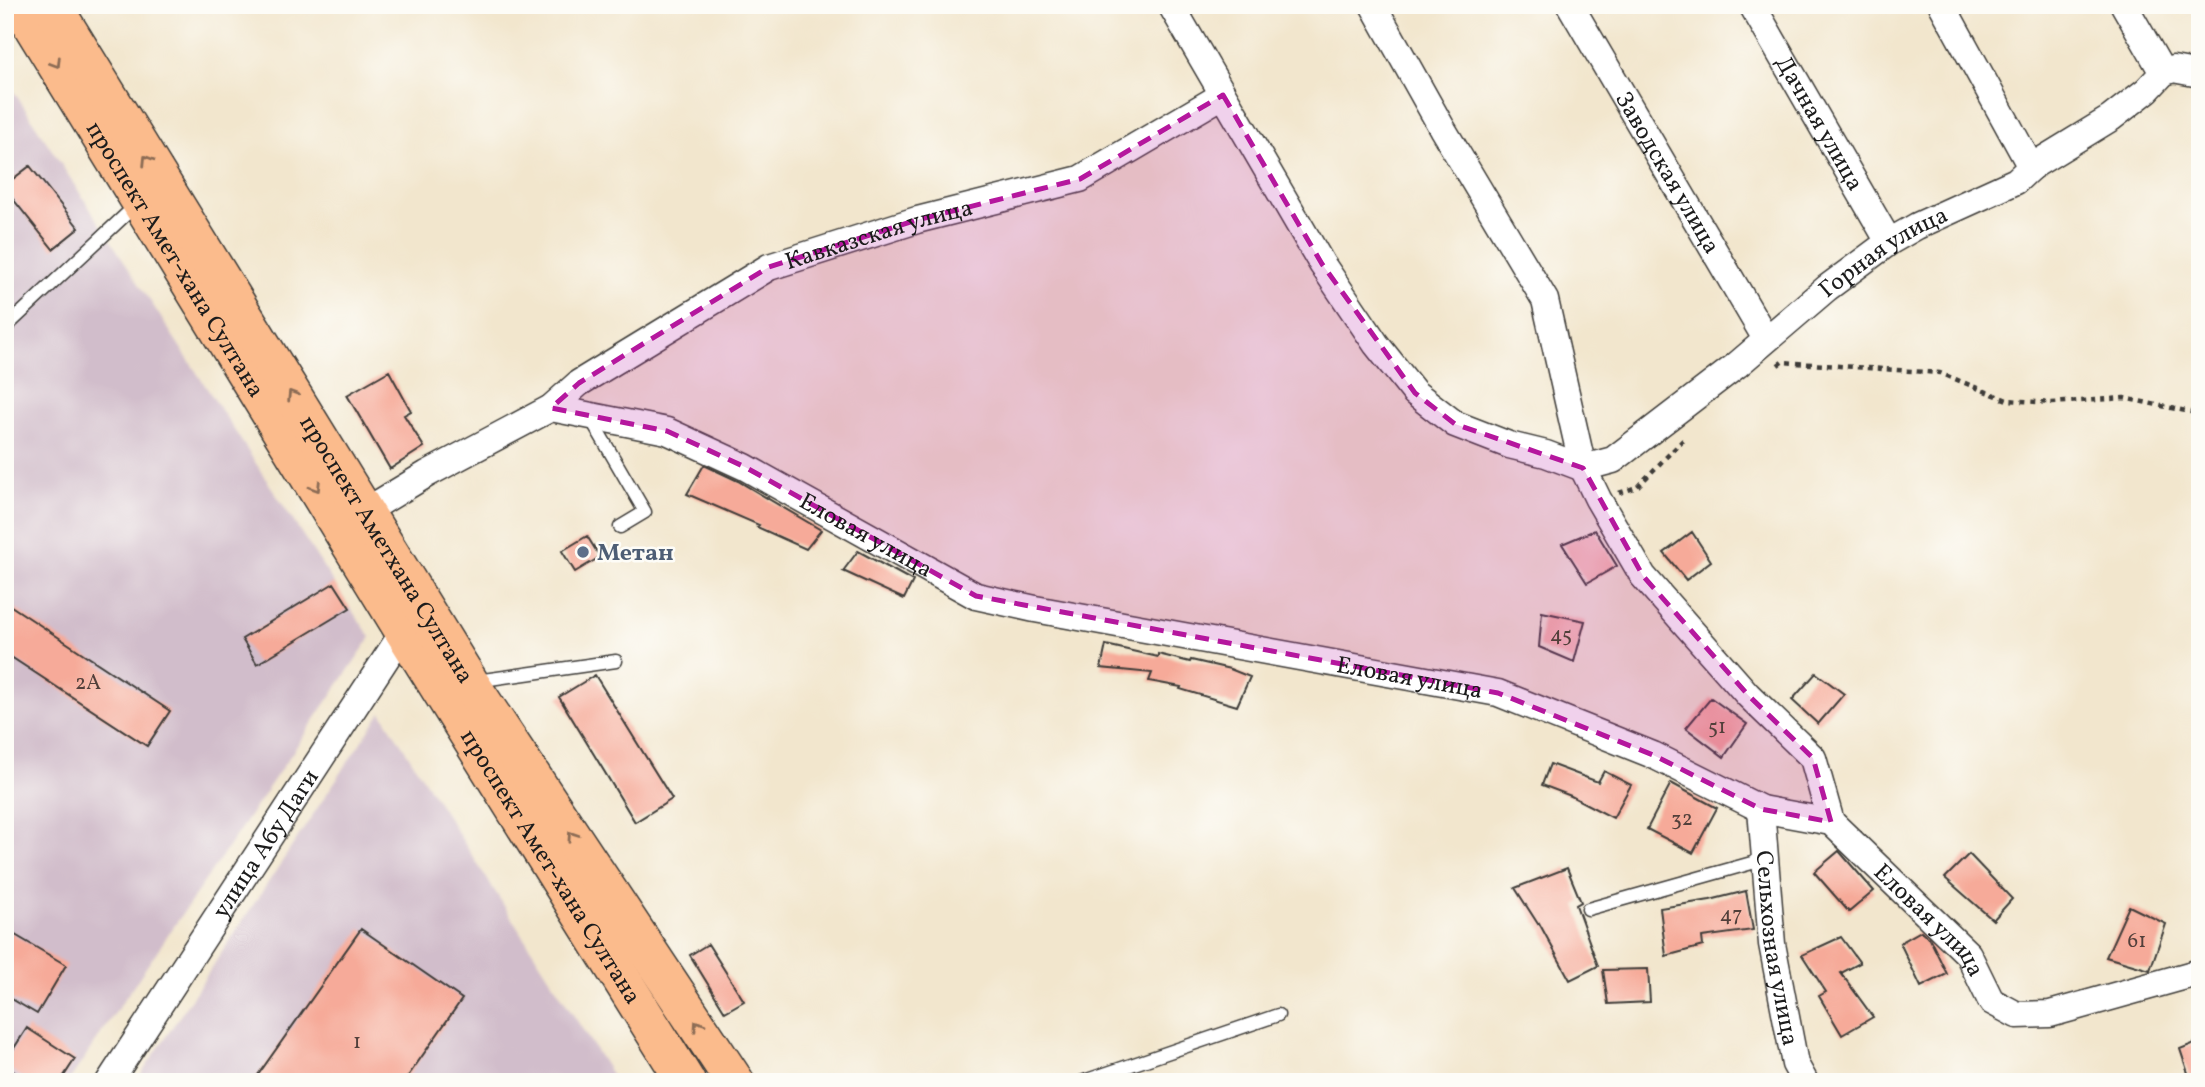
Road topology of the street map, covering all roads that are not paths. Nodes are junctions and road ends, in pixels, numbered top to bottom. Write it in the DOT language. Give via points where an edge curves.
graph roads {
  1 [pos="20,5"];
  2 [pos="52,5"];
  3 [pos="1171,5"];
  4 [pos="1373,5"];
  5 [pos="1570,5"];
  6 [pos="1752,5"];
  7 [pos="1942,5"];
  8 [pos="2124,5"];
  9 [pos="2163,74"];
  10 [pos="2200,74"];
  11 [pos="1223,95"];
  12 [pos="2031,167"];
  13 [pos="155,198"];
  14 [pos="1889,242"];
  15 [pos="5,328"];
  16 [pos="1766,339"];
  17 [pos="551,408"];
  18 [pos="590,415"];
  19 [pos="1583,468"];
  20 [pos="352,519"];
  21 [pos="620,527"];
  22 [pos="419,627"];
  23 [pos="616,661"];
  24 [pos="453,683"];
  25 [pos="1761,809"];
  26 [pos="1831,822"];
  27 [pos="1766,859"];
  28 [pos="1588,909"];
  29 [pos="2200,972"];
  30 [pos="1278,1015"];
  31 [pos="109,1082"];
  32 [pos="686,1082"];
  33 [pos="736,1082"];
  34 [pos="1080,1082"];
  35 [pos="1805,1082"];
  1 -- 13 [label="main road, проспект Амет-хана Султана, one-way"];
  13 -- 2 [label="main road, one-way"];
  3 -- 11 [label="street"];
  4 -- 19 [label="street" via="1545,300"];
  5 -- 16 [label="street, Заводская улица"];
  6 -- 14 [label="street, Дачная улица"];
  7 -- 12 [label="street"];
  8 -- 9 [label="street"];
  9 -- 10 [label="street" via="2173,69"];
  9 -- 12 [label="street, Горная улица" via="2111,118"];
  11 -- 17 [label="street, Кавказская улица" via="1080,179 918,220 769,267 579,383"];
  11 -- 19 [label="street" via="1322,264 1415,393 1455,424"];
  12 -- 14 [label="street, Горная улица" via="2016,181"];
  13 -- 15 [label="lane"];
  13 -- 20 [label="main road, проспект Амет-хана Султана"];
  14 -- 16 [label="street, Горная улица"];
  16 -- 19 [label="street, Горная улица" via="1613,460"];
  17 -- 18 [label="street, Еловая улица"];
  17 -- 20 [label="street, Кавказская улица"];
  18 -- 21 [label="lane" via="645,512"];
  18 -- 25 [label="street, Еловая улица" via="667,431 734,462 976,596 1498,694 1653,755"];
  19 -- 26 [label="street" via="1643,576 1748,695 1812,758"];
  20 -- 22 [label="main road, проспект Амет-хана Султана"];
  22 -- 24 [label="main road, проспект Амет-хана Султана"];
  22 -- 31 [label="street, улица Абу Даги"];
  23 -- 24 [label="lane"];
  24 -- 32 [label="main road, проспект Амет-хана Султана"];
  33 -- 24 [label="main road, проспект Аметхана Султана, one-way"];
  25 -- 26 [label="street, Еловая улица"];
  25 -- 27 [label="street, Сельхозная улица"];
  26 -- 29 [label="street, Еловая улица" via="1968,954 1991,1001 2017,1015 2050,1014"];
  27 -- 28 [label="lane"];
  27 -- 35 [label="street, Сельхозная улица" via="1772,944 1795,1064"];
  30 -- 34 [label="lane"];
}
